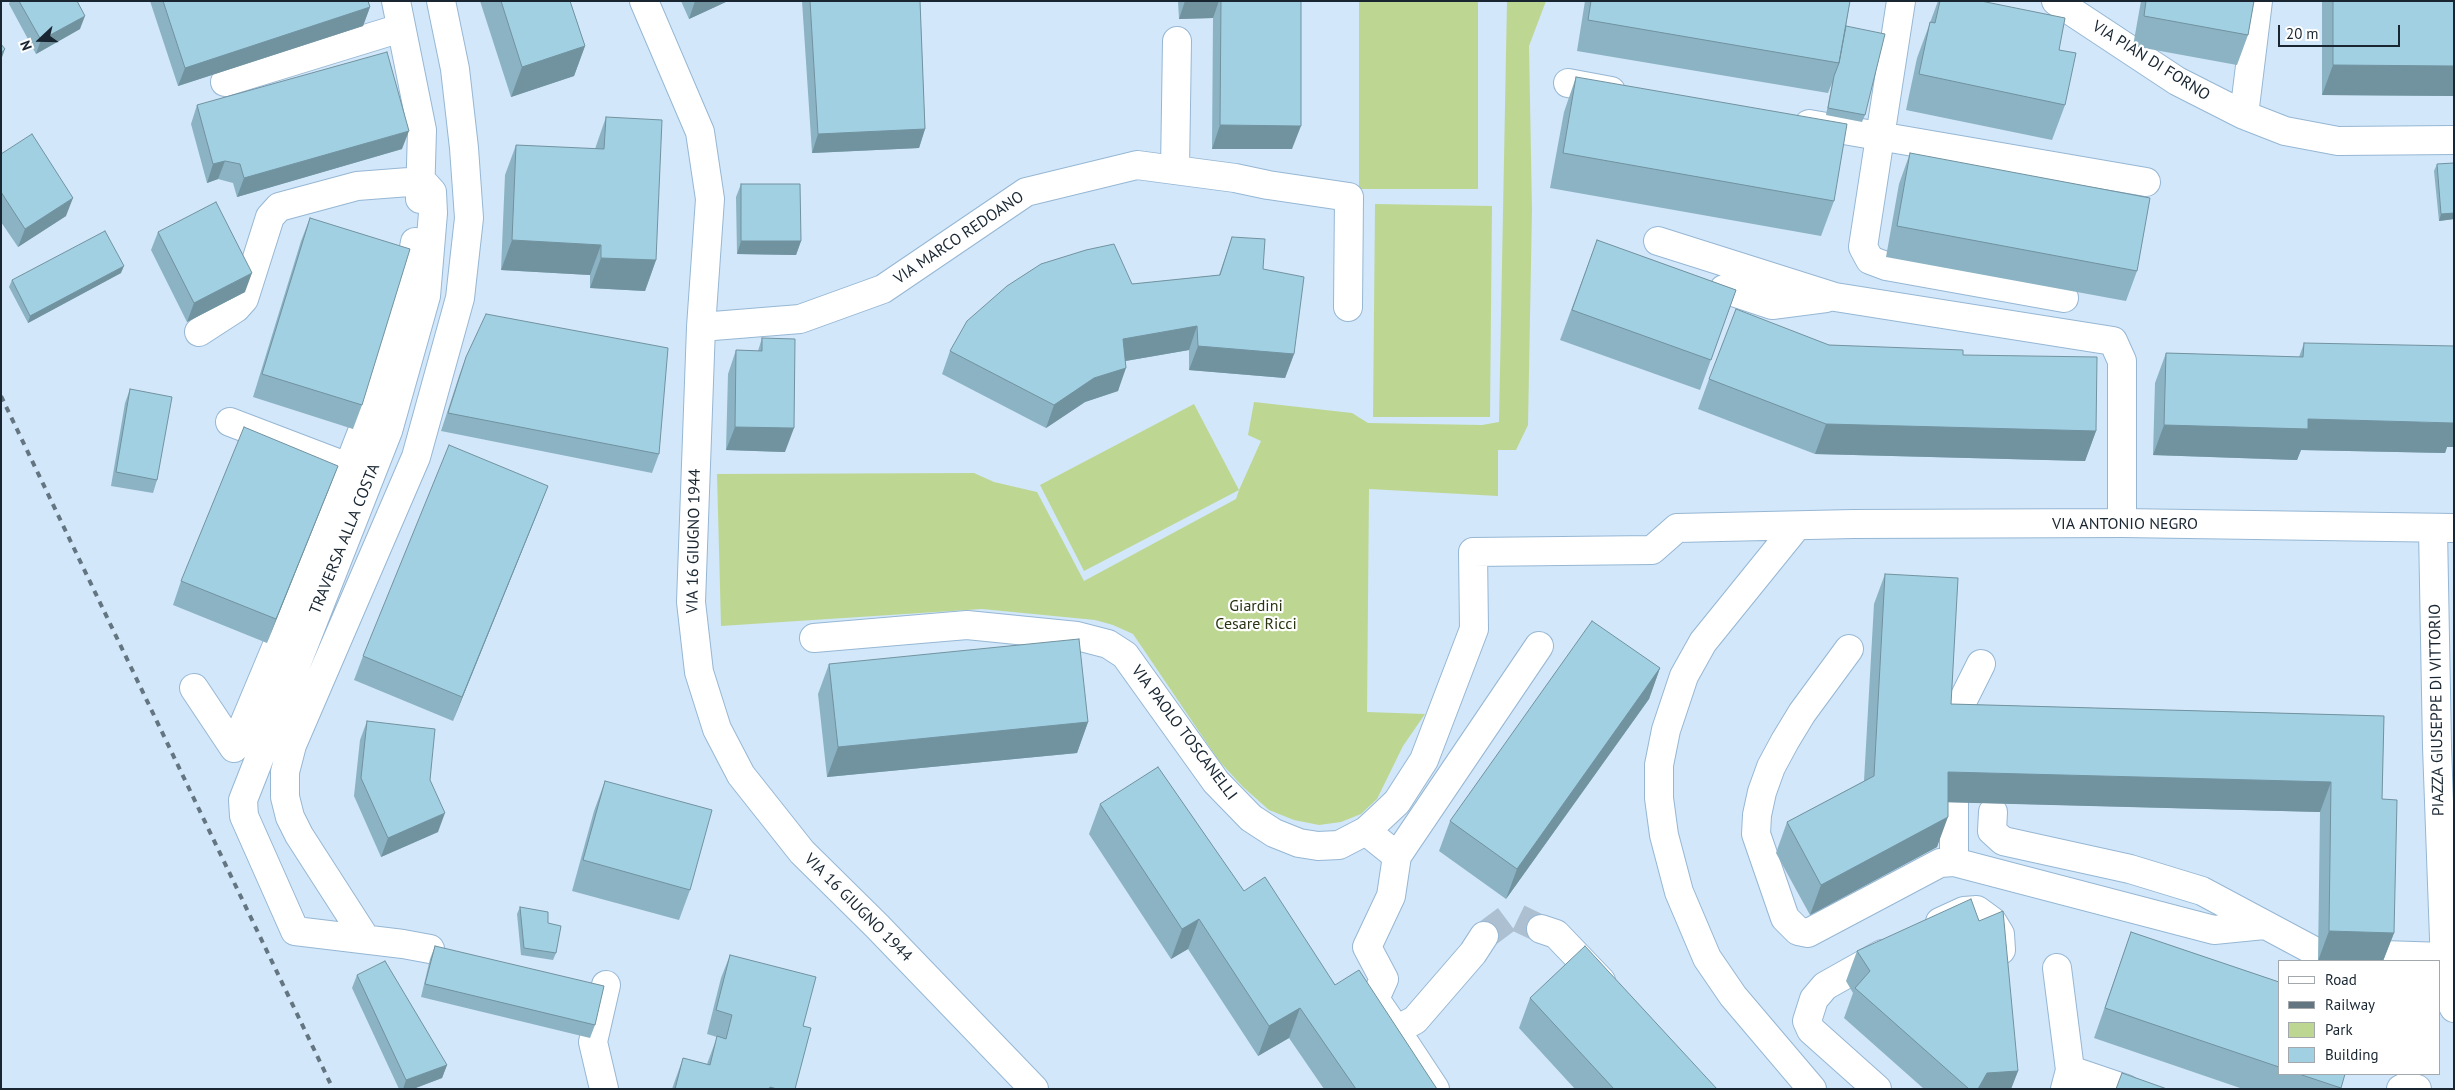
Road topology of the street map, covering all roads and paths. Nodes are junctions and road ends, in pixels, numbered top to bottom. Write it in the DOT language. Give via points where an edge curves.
graph roads {
  1 [pos="396,1"];
  2 [pos="441,1"];
  3 [pos="644,1"];
  4 [pos="1901,1"];
  5 [pos="2056,1"];
  6 [pos="2258,1"];
  7 [pos="401,28"];
  8 [pos="1177,41"];
  9 [pos="225,82"];
  10 [pos="1568,83"];
  11 [pos="1636,95"];
  12 [pos="2244,115"];
  13 [pos="1783,119"];
  14 [pos="1881,136"];
  15 [pos="2454,140"];
  16 [pos="1175,170"];
  17 [pos="422,181"];
  18 [pos="2146,182"];
  19 [pos="1658,241"];
  20 [pos="1724,289"];
  21 [pos="1835,297"];
  22 [pos="2064,298"];
  23 [pos="1348,307"];
  24 [pos="701,327"];
  25 [pos="199,332"];
  26 [pos="230,422"];
  27 [pos="348,467"];
  28 [pos="2122,523"];
  29 [pos="1796,527"];
  30 [pos="2443,528"];
  31 [pos="814,638"];
  32 [pos="1539,646"];
  33 [pos="1849,649"];
  34 [pos="1981,664"];
  35 [pos="194,688"];
  36 [pos="1956,734"];
  37 [pos="1954,802"];
  38 [pos="1993,812"];
  39 [pos="1366,831"];
  40 [pos="1397,856"];
  41 [pos="1954,862"];
  42 [pos="2264,925"];
  43 [pos="1541,929"];
  44 [pos="362,933"];
  45 [pos="1478,945"];
  46 [pos="430,949"];
  47 [pos="2318,953"];
  48 [pos="2383,955"];
  49 [pos="2444,957"];
  50 [pos="2057,968"];
  51 [pos="2002,973"];
  52 [pos="606,985"];
  53 [pos="1621,1002"];
  54 [pos="2454,1008"];
  55 [pos="1396,1030"];
  56 [pos="2068,1080"];
  57 [pos="604,1089"];
  58 [pos="1034,1089"];
  59 [pos="1435,1089"];
  60 [pos="1812,1089"];
  61 [pos="1877,1089"];
  62 [pos="2126,1089"];
  63 [pos="2401,1089"];
  64 [pos="2416,1089"];
  1 -- 7 [label="street, TRAVERSA ALLA COSTA"];
  2 -- 44 [label="street" via="455,69 469,218 460,298 416,457 292,745 284,772 290,817"];
  3 -- 24 [label="street, VIA 16 GIUGNO 1944" via="700,132 710,199"];
  4 -- 14 [label="street"];
  5 -- 12 [label="street, VIA PIAN DI FORNO" via="2177,81"];
  6 -- 12 [label="street"];
  7 -- 9 [label="street"];
  7 -- 17 [label="street, TRAVERSA ALLA COSTA" via="422,130"];
  8 -- 16 [label="street"];
  10 -- 11 [label="street"];
  12 -- 15 [label="street, VIA PIAN DI FORNO" via="2285,131 2338,141"];
  13 -- 14 [label="street"];
  14 -- 18 [label="street"];
  14 -- 22 [label="street" via="1863,247 1870,260 1886,266"];
  16 -- 23 [label="street, VIA MARCO REDOANO" via="1350,198"];
  16 -- 24 [label="street, VIA MARCO REDOANO" via="1137,164 1026,192 883,289 800,319"];
  17 -- 25 [label="street" via="357,186 279,207 270,217 244,300"];
  17 -- 27 [label="street" via="406,290 372,406"];
  17 -- 46 [label="street, TRAVERSA ALLA COSTA" via="432,192 434,213 426,296 388,431 243,800 244,816 295,931"];
  19 -- 21 [label="street"];
  20 -- 21 [label="street" via="1772,305"];
  21 -- 28 [label="street" via="2113,341 2122,361"];
  24 -- 58 [label="street, VIA 16 GIUGNO 1944" via="691,602 700,672 716,729 741,775 802,852"];
  26 -- 27 [label="street"];
  27 -- 35 [label="street" via="234,748"];
  28 -- 29 [label="street, VIA ANTONIO NEGRO"];
  28 -- 30 [label="street, VIA ANTONIO NEGRO"];
  29 -- 39 [label="street, VIA PAOLO TOSCANELLI" via="1677,528 1652,550 1473,552 1474,629 1440,722 1424,760 1397,802"];
  29 -- 60 [label="street" via="1703,642 1684,676 1666,730 1659,766 1664,835 1679,892 1707,958 1733,996"];
  30 -- 49 [label="street, PIAZZA GIUSEPPE DI VITTORIO" via="2437,747"];
  31 -- 39 [label="street, VIA PAOLO TOSCANELLI" via="967,625 1077,636 1108,644 1125,655 1216,782 1251,818 1274,833 1298,843 1318,846 1339,845"];
  32 -- 40 [label="street"];
  33 -- 41 [label="street" via="1802,713 1771,767 1762,792 1756,834 1785,918 1798,931 1808,932 1940,863"];
  34 -- 36 [label="street" via="1958,710"];
  37 -- 41 [label="street"];
  38 -- 42 [label="street" via="1992,831 2002,841 2130,869 2202,892"];
  39 -- 40 [label="street"];
  40 -- 55 [label="street" via="1391,896 1367,947 1384,979 1375,999"];
  41 -- 42 [label="street" via="2214,930"];
  42 -- 47 [label="street"];
  43 -- 53 [label="street" via="1556,934"];
  45 -- 55 [label="street" via="1415,1020"];
  48 -- 49 [label="street"];
  49 -- 54 [label="street, PIAZZA GIUSEPPE DI VITTORIO" via="2446,993"];
  50 -- 56 [label="street"];
  51 -- 61 [label="street" via="2000,934 1992,921 1977,910 1964,911 1825,986 1814,999 1807,1021 1811,1030"];
  52 -- 57 [label="street" via="593,1042"];
  55 -- 59 [label="street"];
  56 -- 62 [label="street"];
  63 -- 64 [label="street" via="2407,1086"];
}
